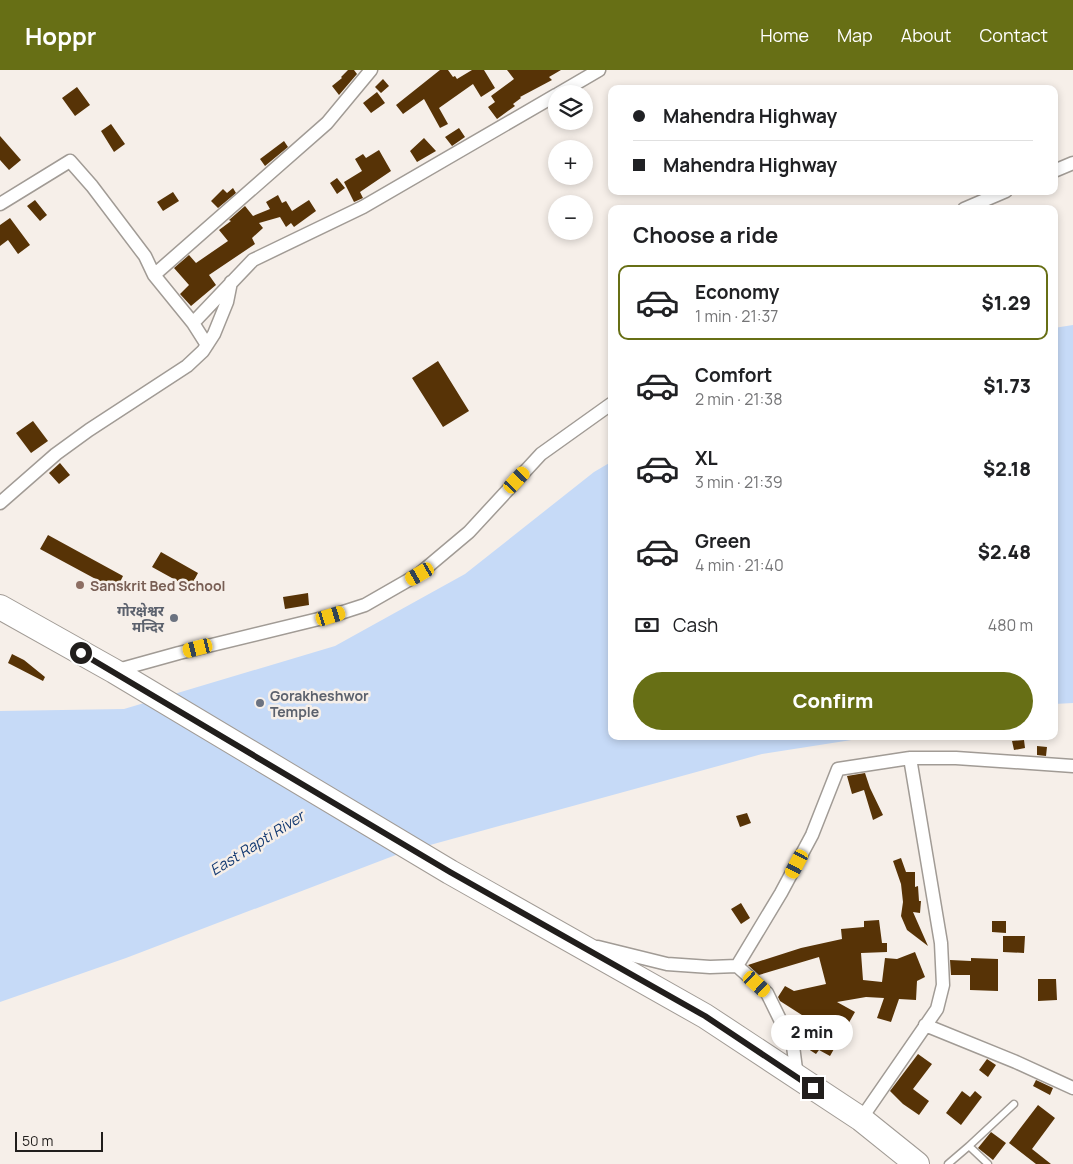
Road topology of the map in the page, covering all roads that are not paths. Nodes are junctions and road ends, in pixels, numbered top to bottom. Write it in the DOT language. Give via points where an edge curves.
graph roads {
  1 [pos="371,70"];
  2 [pos="599,70"];
  3 [pos="573,85"];
  4 [pos="548,99"];
  5 [pos="1073,163"];
  6 [pos="1058,169"];
  7 [pos="997,195"];
  8 [pos="0,204"];
  9 [pos="973,205"];
  10 [pos="154,275"];
  11 [pos="232,282"];
  12 [pos="193,323"];
  13 [pos="207,345"];
  14 [pos="608,406"];
  15 [pos="0,503"];
  16 [pos="0,607"];
  17 [pos="114,671"];
  18 [pos="910,758"];
  19 [pos="1073,766"];
  20 [pos="574,941"];
  21 [pos="737,966"];
  22 [pos="925,1025"];
  23 [pos="797,1077"];
  24 [pos="1073,1088"];
  25 [pos="1014,1104"];
  26 [pos="861,1119"];
  27 [pos="969,1146"];
  28 [pos="918,1164"];
  29 [pos="948,1164"];
  30 [pos="988,1164"];
  1 -- 10 [label="street" via="327,123"];
  2 -- 3 [label="street"];
  4 -- 11 [label="street" via="363,207 253,260"];
  5 -- 6 [label="street"];
  7 -- 9 [label="street"];
  8 -- 10 [label="street" via="70,161 145,256"];
  10 -- 12 [label="street"];
  11 -- 12 [label="street"];
  11 -- 13 [label="street" via="227,302"];
  12 -- 13 [label="street"];
  13 -- 15 [label="street" via="187,366 56,454"];
  14 -- 17 [label="street" via="541,454 469,532 420,574 365,605"];
  16 -- 17 [label="highway"];
  17 -- 20 [label="highway" via="450,872"];
  18 -- 19 [label="street"];
  18 -- 21 [label="street" via="838,769 812,836"];
  18 -- 22 [label="street" via="941,943 943,985 937,1009"];
  20 -- 21 [label="street" via="667,964"];
  20 -- 23 [label="highway" via="705,1016"];
  21 -- 23 [label="street" via="767,993 793,1046"];
  22 -- 24 [label="street"];
  22 -- 26 [label="street"];
  23 -- 26 [label="highway"];
  25 -- 27 [label="lane"];
  26 -- 28 [label="highway"];
  27 -- 29 [label="lane"];
  27 -- 30 [label="lane"];
}
